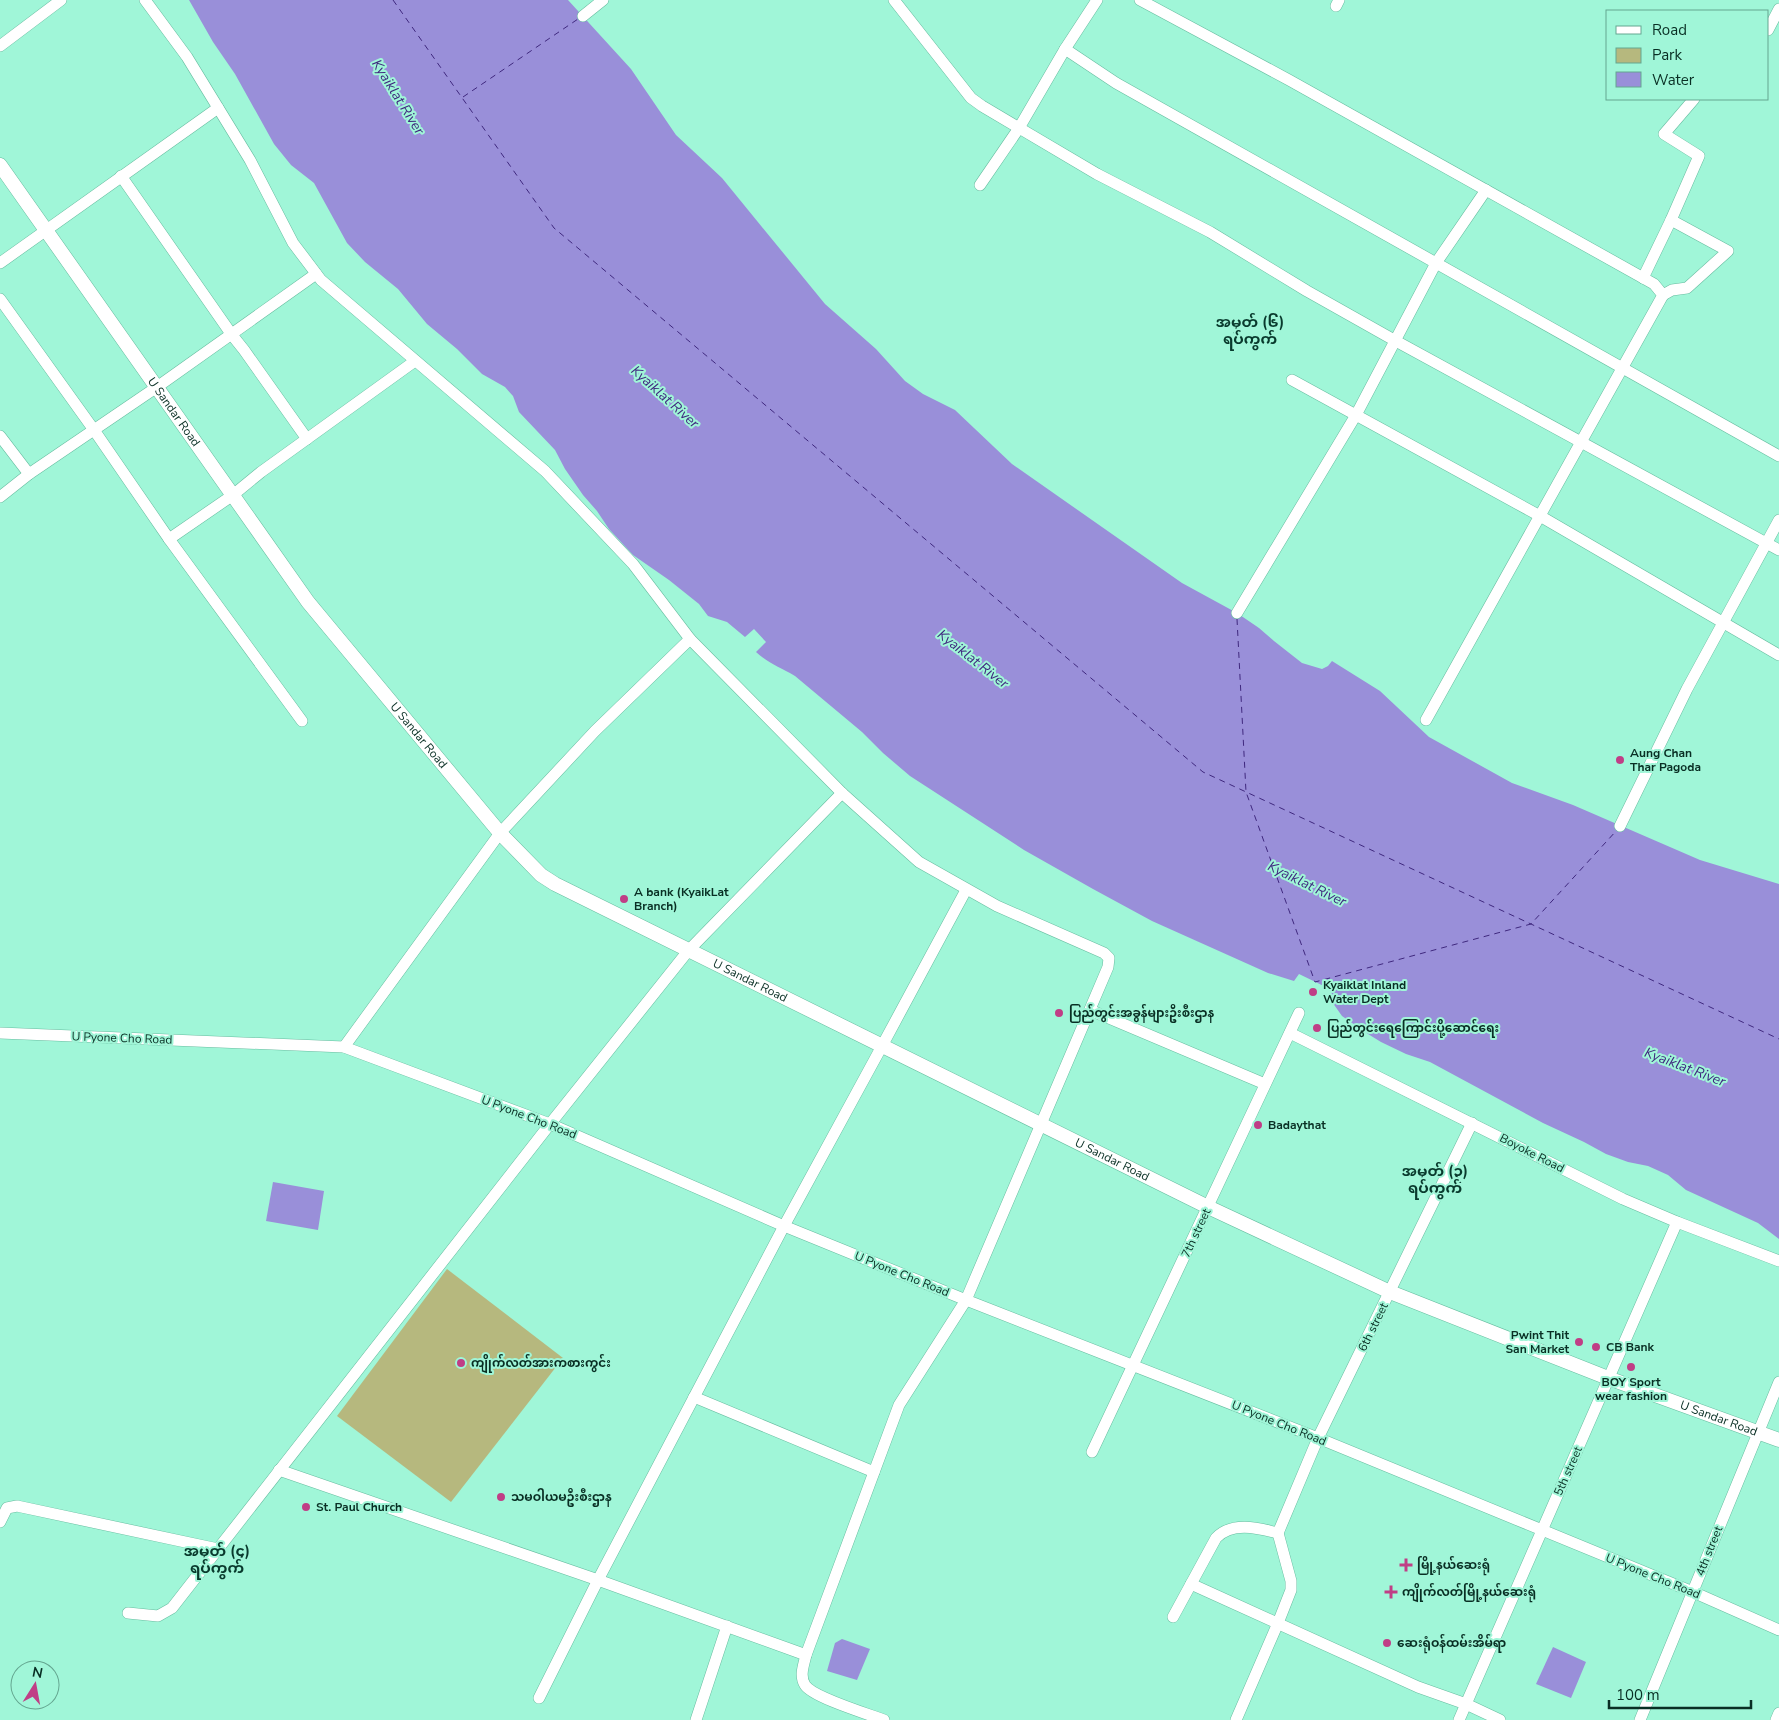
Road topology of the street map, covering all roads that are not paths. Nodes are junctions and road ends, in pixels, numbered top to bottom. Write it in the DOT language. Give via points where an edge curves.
graph roads {
  1 [pos="61,0"];
  2 [pos="144,0"];
  3 [pos="603,0"];
  4 [pos="894,0"];
  5 [pos="1097,0"];
  6 [pos="1140,0"];
  7 [pos="1779,9"];
  8 [pos="583,16"];
  9 [pos="1769,28"];
  10 [pos="0,31"];
  11 [pos="4,43"];
  12 [pos="1065,50"];
  13 [pos="1693,100"];
  14 [pos="218,108"];
  15 [pos="1019,128"];
  16 [pos="0,165"];
  17 [pos="121,176"];
  18 [pos="980,185"];
  19 [pos="1486,190"];
  20 [pos="1671,220"];
  21 [pos="46,230"];
  22 [pos="0,263"];
  23 [pos="1436,263"];
  24 [pos="316,274"];
  25 [pos="1643,278"];
  26 [pos="1663,295"];
  27 [pos="0,299"];
  28 [pos="232,335"];
  29 [pos="1394,340"];
  30 [pos="415,361"];
  31 [pos="1622,368"];
  32 [pos="1292,380"];
  33 [pos="157,387"];
  34 [pos="1356,415"];
  35 [pos="94,430"];
  36 [pos="0,436"];
  37 [pos="307,439"];
  38 [pos="1582,442"];
  39 [pos="1779,456"];
  40 [pos="29,474"];
  41 [pos="234,495"];
  42 [pos="0,497"];
  43 [pos="1540,516"];
  44 [pos="1779,520"];
  45 [pos="169,539"];
  46 [pos="1766,543"];
  47 [pos="1779,550"];
  48 [pos="1237,613"];
  49 [pos="1724,622"];
  50 [pos="690,639"];
  51 [pos="1779,655"];
  52 [pos="1426,720"];
  53 [pos="302,721"];
  54 [pos="842,793"];
  55 [pos="1620,826"];
  56 [pos="500,833"];
  57 [pos="966,890"];
  58 [pos="688,951"];
  59 [pos="1090,1010"];
  60 [pos="1299,1013"];
  61 [pos="0,1032"];
  62 [pos="1290,1033"];
  63 [pos="882,1046"];
  64 [pos="344,1047"];
  65 [pos="1265,1084"];
  66 [pos="1472,1123"];
  67 [pos="550,1124"];
  68 [pos="1041,1125"];
  69 [pos="1208,1207"];
  70 [pos="1677,1222"];
  71 [pos="784,1226"];
  72 [pos="1779,1262"];
  73 [pos="1390,1292"];
  74 [pos="966,1300"];
  75 [pos="1133,1365"];
  76 [pos="1608,1378"];
  77 [pos="1779,1382"];
  78 [pos="694,1397"];
  79 [pos="1757,1432"];
  80 [pos="1318,1438"];
  81 [pos="1779,1440"];
  82 [pos="1092,1452"];
  83 [pos="279,1470"];
  84 [pos="874,1472"];
  85 [pos="0,1522"];
  86 [pos="1542,1531"];
  87 [pos="1278,1533"];
  88 [pos="218,1548"];
  89 [pos="598,1580"];
  90 [pos="1192,1584"];
  91 [pos="1693,1592"];
  92 [pos="128,1613"];
  93 [pos="1173,1617"];
  94 [pos="1278,1623"];
  95 [pos="727,1626"];
  96 [pos="1779,1630"];
  97 [pos="806,1655"];
  98 [pos="539,1698"];
  99 [pos="1466,1704"];
  100 [pos="1779,1713"];
  101 [pos="696,1720"];
  102 [pos="884,1720"];
  103 [pos="1236,1720"];
  104 [pos="1459,1720"];
  105 [pos="1500,1720"];
  106 [pos="1640,1720"];
  107 [pos="1776,1720"];
  1 -- 11 [label="street"];
  2 -- 14 [label="street" via="187,57"];
  3 -- 8 [label="street"];
  4 -- 15 [label="street" via="971,98"];
  5 -- 12 [label="street"];
  6 -- 19 [label="street"];
  7 -- 9 [label="street"];
  10 -- 11 [label="street"];
  12 -- 15 [label="street"];
  12 -- 23 [label="street" via="1116,83"];
  13 -- 20 [label="street" via="1664,134 1699,156"];
  14 -- 17 [label="street"];
  14 -- 24 [label="street" via="250,160 293,243"];
  15 -- 18 [label="street"];
  15 -- 29 [label="street" via="1097,174 1210,232"];
  16 -- 21 [label="main road, U Sandar Road"];
  17 -- 21 [label="street"];
  17 -- 28 [label="street"];
  19 -- 23 [label="street"];
  19 -- 25 [label="street"];
  20 -- 25 [label="street"];
  20 -- 26 [label="street" via="1728,251 1687,288"];
  21 -- 22 [label="street"];
  21 -- 33 [label="main road, U Sandar Road"];
  23 -- 29 [label="street"];
  23 -- 31 [label="street"];
  24 -- 28 [label="street"];
  24 -- 30 [label="street"];
  25 -- 26 [label="street" via="1654,284"];
  26 -- 31 [label="street"];
  27 -- 35 [label="street"];
  28 -- 33 [label="street"];
  28 -- 37 [label="street"];
  29 -- 34 [label="street"];
  29 -- 38 [label="street"];
  30 -- 37 [label="street"];
  30 -- 50 [label="street" via="545,472 633,564"];
  31 -- 38 [label="street"];
  31 -- 39 [label="street"];
  32 -- 34 [label="street"];
  33 -- 35 [label="street"];
  33 -- 41 [label="main road, U Sandar Road"];
  34 -- 43 [label="street"];
  34 -- 48 [label="street"];
  35 -- 40 [label="street"];
  35 -- 45 [label="street"];
  36 -- 40 [label="street"];
  37 -- 41 [label="street"];
  38 -- 43 [label="street"];
  38 -- 46 [label="street"];
  40 -- 42 [label="street"];
  41 -- 45 [label="street"];
  41 -- 56 [label="main road, U Sandar Road" via="308,602"];
  43 -- 49 [label="street"];
  43 -- 52 [label="street"];
  44 -- 46 [label="street"];
  45 -- 53 [label="street"];
  46 -- 47 [label="street"];
  46 -- 49 [label="street"];
  49 -- 51 [label="street"];
  49 -- 55 [label="street" via="1687,688"];
  50 -- 54 [label="street"];
  50 -- 56 [label="street" via="595,731"];
  54 -- 57 [label="street" via="919,862"];
  54 -- 58 [label="street"];
  56 -- 58 [label="main road, U Sandar Road" via="554,884"];
  56 -- 64 [label="street"];
  57 -- 59 [label="street" via="1107,956 1109,964"];
  57 -- 63 [label="street"];
  58 -- 63 [label="main road, U Sandar Road"];
  58 -- 67 [label="street"];
  59 -- 65 [label="street"];
  59 -- 68 [label="street"];
  60 -- 62 [label="street, 7th street"];
  61 -- 64 [label="street, U Pyone Cho Road"];
  62 -- 65 [label="street, 7th street"];
  62 -- 66 [label="street, Boyoke Road"];
  63 -- 68 [label="main road, U Sandar Road"];
  63 -- 71 [label="street"];
  64 -- 67 [label="street, U Pyone Cho Road"];
  65 -- 69 [label="street, 7th street"];
  66 -- 70 [label="street, Boyoke Road" via="1623,1199"];
  66 -- 73 [label="street, 6th street"];
  67 -- 71 [label="street, U Pyone Cho Road"];
  67 -- 83 [label="street"];
  68 -- 69 [label="main road, U Sandar Road"];
  68 -- 74 [label="street"];
  69 -- 73 [label="main road, U Sandar Road"];
  69 -- 75 [label="street, 7th street"];
  70 -- 72 [label="street, Boyoke Road"];
  70 -- 76 [label="street, 5th street"];
  71 -- 74 [label="street, U Pyone Cho Road"];
  71 -- 78 [label="street"];
  73 -- 76 [label="main road, U Sandar Road"];
  73 -- 80 [label="street, 6th street"];
  74 -- 75 [label="street, U Pyone Cho Road"];
  74 -- 84 [label="street" via="900,1405"];
  75 -- 80 [label="street, U Pyone Cho Road"];
  75 -- 82 [label="street, 7th street"];
  76 -- 79 [label="main road, U Sandar Road"];
  76 -- 86 [label="street, 5th street"];
  77 -- 79 [label="street, 4th street"];
  78 -- 84 [label="street"];
  78 -- 89 [label="street"];
  79 -- 81 [label="main road, U Sandar Road"];
  79 -- 91 [label="street, 4th street"];
  80 -- 86 [label="street, U Pyone Cho Road"];
  80 -- 87 [label="street, 6th street"];
  83 -- 88 [label="street"];
  83 -- 89 [label="street"];
  84 -- 97 [label="street"];
  85 -- 88 [label="street" via="7,1508 17,1506"];
  86 -- 91 [label="street, U Pyone Cho Road"];
  86 -- 99 [label="street, 5th street"];
  87 -- 90 [label="street" via="1236,1527 1223,1531 1216,1538"];
  87 -- 94 [label="street" via="1291,1590"];
  88 -- 92 [label="street" via="172,1608 158,1616"];
  89 -- 95 [label="street"];
  89 -- 98 [label="street"];
  90 -- 93 [label="street"];
  90 -- 94 [label="street"];
  91 -- 96 [label="street, U Pyone Cho Road"];
  91 -- 106 [label="street, 4th street"];
  94 -- 99 [label="street" via="1418,1687"];
  94 -- 103 [label="street"];
  95 -- 97 [label="street"];
  95 -- 101 [label="street"];
  97 -- 102 [label="street" via="802,1674 809,1690"];
  99 -- 104 [label="street, 5th street"];
  99 -- 105 [label="street"];
  100 -- 107 [label="street"];
}
